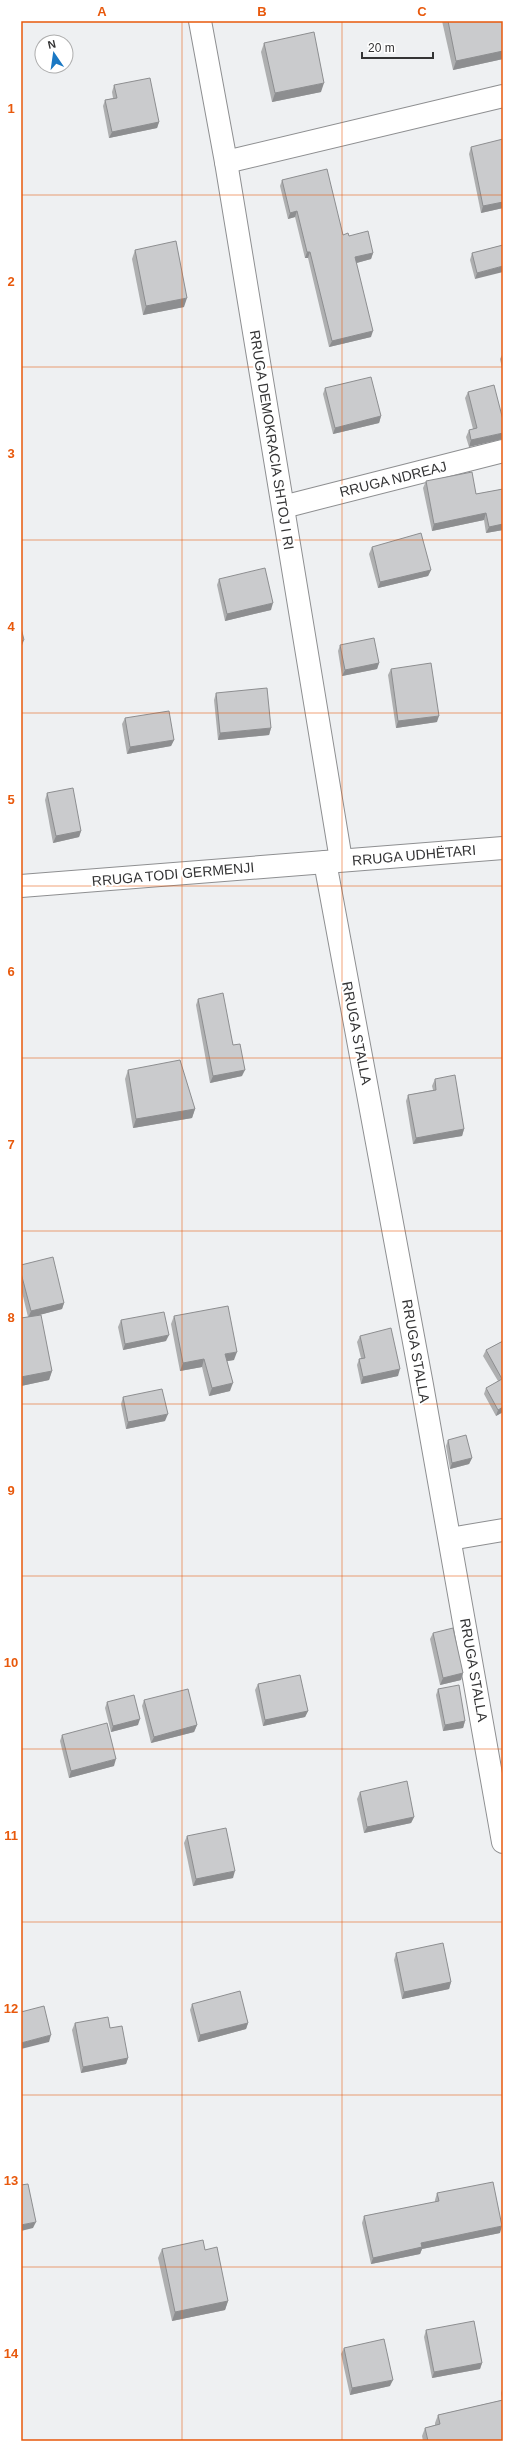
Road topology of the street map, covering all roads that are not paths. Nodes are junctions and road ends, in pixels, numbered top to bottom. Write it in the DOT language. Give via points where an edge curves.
graph roads {
  1 [pos="200,21"];
  2 [pos="503,96"];
  3 [pos="226,162"];
  4 [pos="503,451"];
  5 [pos="283,506"];
  6 [pos="503,848"];
  7 [pos="333,861"];
  8 [pos="21,886"];
  9 [pos="503,1530"];
  10 [pos="450,1538"];
  11 [pos="503,1842"];
  1 -- 3 [label="street, RRUGA DEMOKRACIA SHTOJ I RI"];
  2 -- 3 [label="street"];
  3 -- 5 [label="street, RRUGA DEMOKRACIA SHTOJ I RI"];
  4 -- 5 [label="street, RRUGA NDREAJ"];
  5 -- 7 [label="street, RRUGA DEMOKRACIA SHTOJ I RI"];
  6 -- 7 [label="street, RRUGA UDHËTARI"];
  7 -- 8 [label="street, RRUGA TODI GERMENJI"];
  7 -- 10 [label="street, RRUGA STALLA"];
  9 -- 10 [label="street"];
  10 -- 11 [label="street, RRUGA STALLA"];
}
